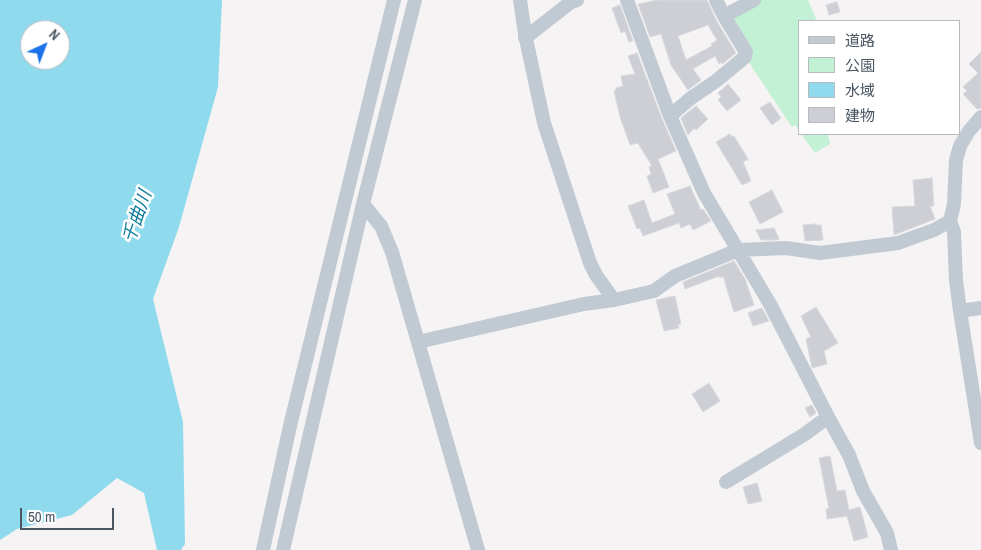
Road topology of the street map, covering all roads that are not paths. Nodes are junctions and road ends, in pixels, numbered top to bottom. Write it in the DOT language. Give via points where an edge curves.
graph roads {
  1 [pos="394,0"];
  2 [pos="415,0"];
  3 [pos="520,0"];
  4 [pos="577,0"];
  5 [pos="628,0"];
  6 [pos="716,0"];
  7 [pos="754,0"];
  8 [pos="724,16"];
  9 [pos="525,38"];
  10 [pos="670,116"];
  11 [pos="981,117"];
  12 [pos="363,204"];
  13 [pos="950,220"];
  14 [pos="738,250"];
  15 [pos="614,300"];
  16 [pos="981,308"];
  17 [pos="960,311"];
  18 [pos="418,342"];
  19 [pos="977,399"];
  20 [pos="828,416"];
  21 [pos="981,443"];
  22 [pos="726,482"];
  23 [pos="263,550"];
  24 [pos="282,550"];
  25 [pos="478,550"];
  26 [pos="891,550"];
  1 -- 23 [label="street"];
  2 -- 12 [label="street"];
  3 -- 9 [label="street"];
  4 -- 9 [label="street"];
  5 -- 10 [label="street"];
  6 -- 8 [label="street"];
  7 -- 8 [label="street"];
  8 -- 10 [label="street" via="746,52 744,57"];
  9 -- 15 [label="street" via="544,122 590,263"];
  10 -- 14 [label="street" via="704,193"];
  11 -- 13 [label="street" via="960,146"];
  12 -- 18 [label="street" via="381,226 392,252"];
  12 -- 24 [label="street"];
  13 -- 14 [label="street" via="934,230 898,243 820,253 786,248"];
  13 -- 17 [label="street" via="954,232"];
  14 -- 15 [label="street" via="675,276 654,290"];
  14 -- 20 [label="street"];
  15 -- 18 [label="street"];
  16 -- 17 [label="street"];
  17 -- 19 [label="street"];
  18 -- 25 [label="street"];
  19 -- 21 [label="street"];
  20 -- 22 [label="street"];
  20 -- 26 [label="street" via="887,533"];
}
